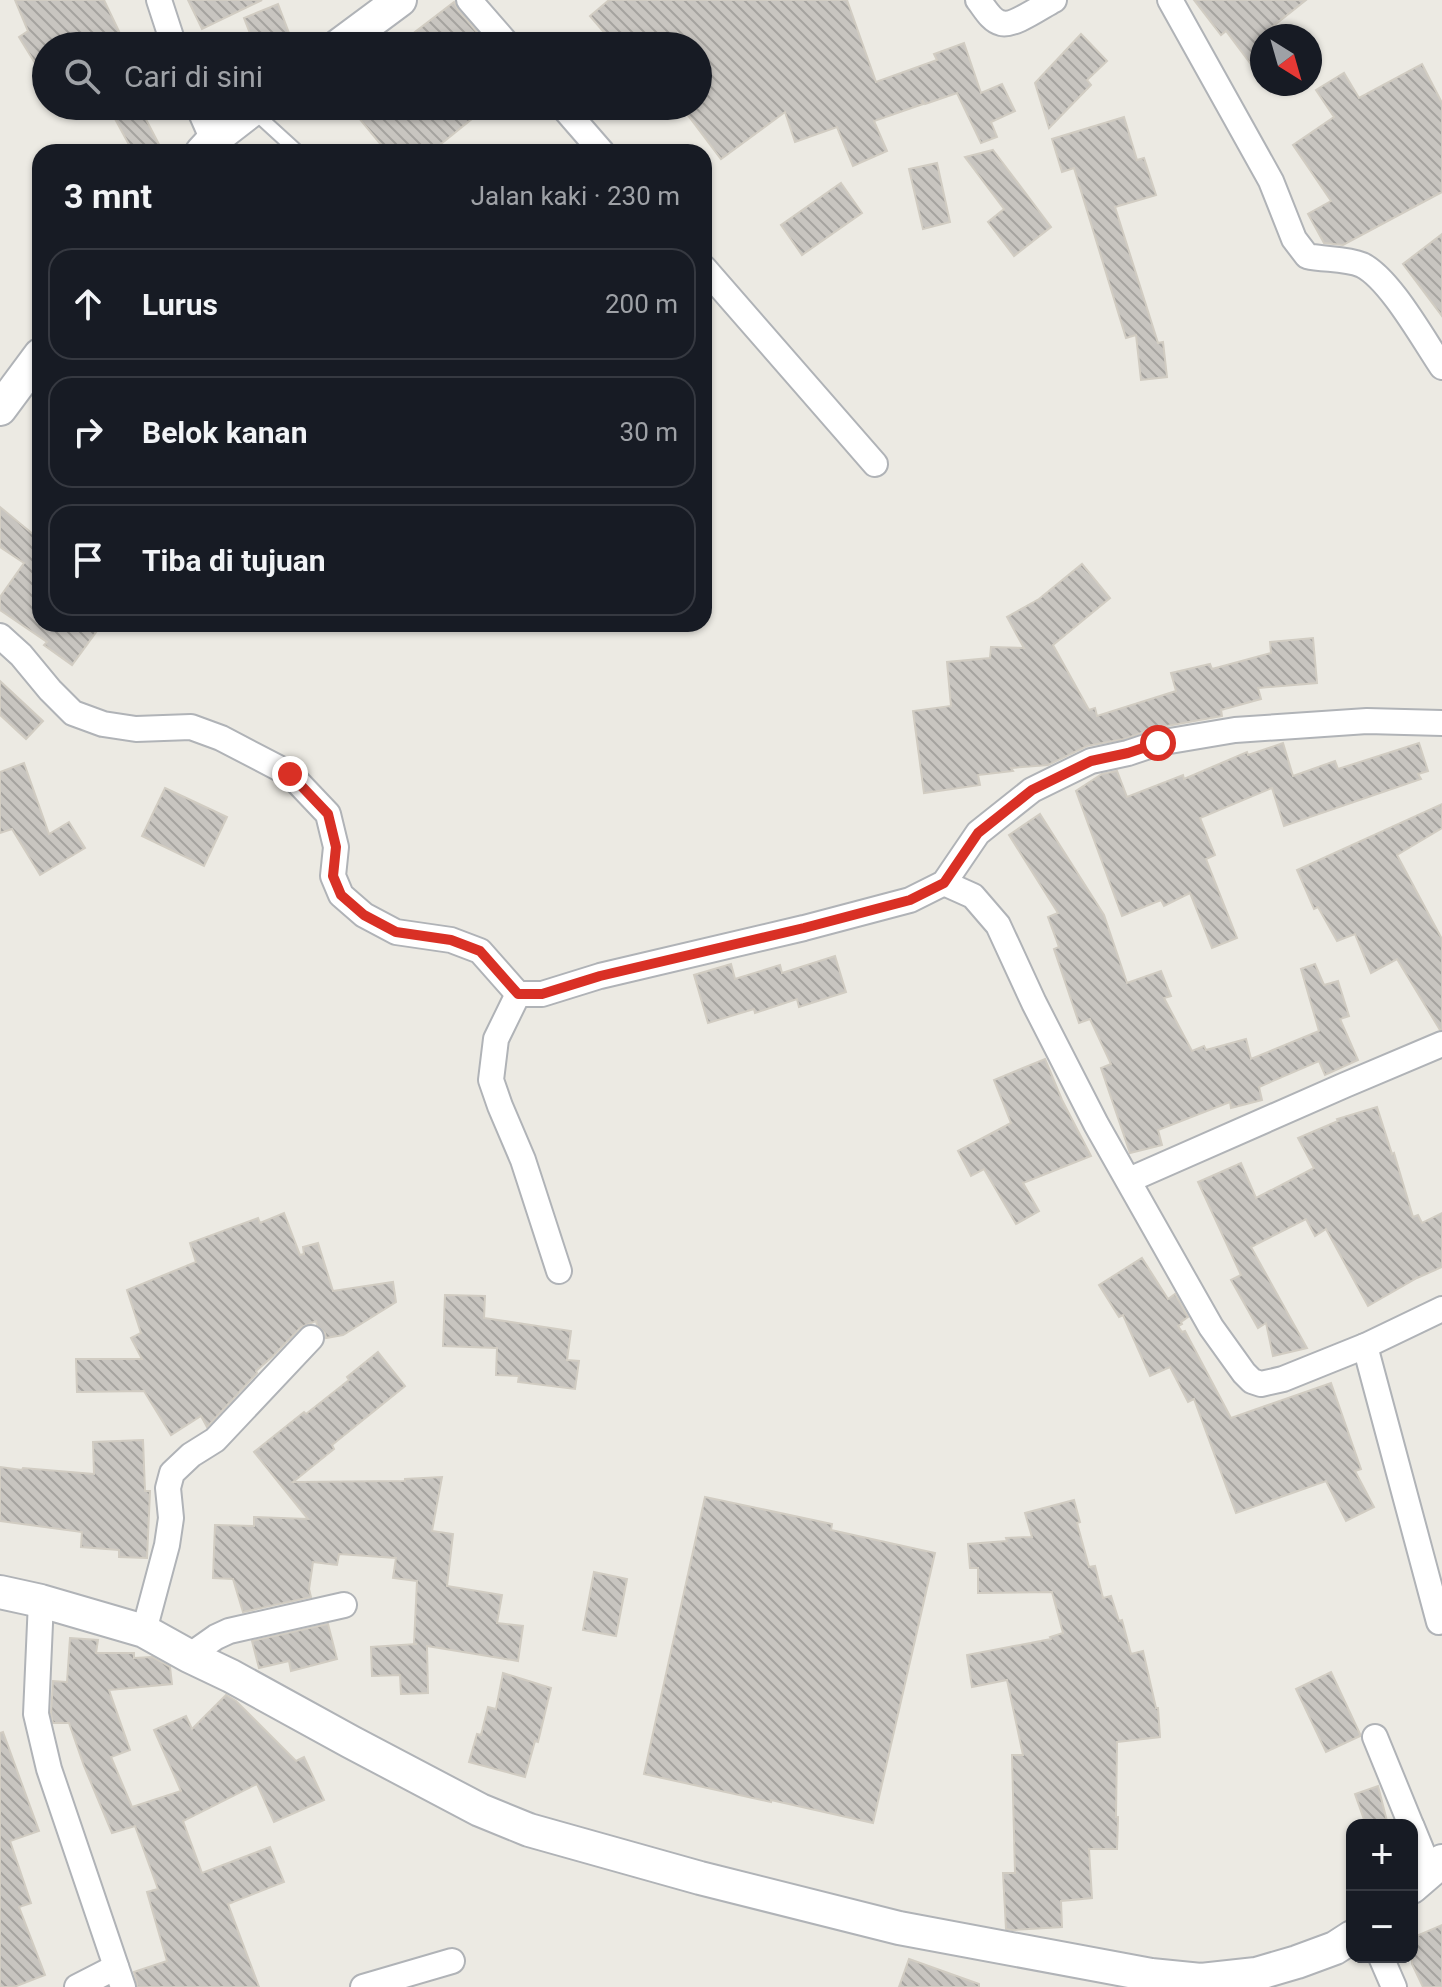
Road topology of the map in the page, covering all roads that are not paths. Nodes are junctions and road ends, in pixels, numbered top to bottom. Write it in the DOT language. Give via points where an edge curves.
graph roads {
  1 [pos="159,0"];
  2 [pos="400,0"];
  3 [pos="469,0"];
  4 [pos="978,0"];
  5 [pos="1054,0"];
  6 [pos="1170,0"];
  7 [pos="169,32"];
  8 [pos="357,32"];
  9 [pos="497,32"];
  10 [pos="202,120"];
  11 [pos="239,120"];
  12 [pos="266,120"];
  13 [pos="574,120"];
  14 [pos="208,144"];
  15 [pos="210,144"];
  16 [pos="290,144"];
  17 [pos="595,144"];
  18 [pos="712,277"];
  19 [pos="32,366"];
  20 [pos="1442,367"];
  21 [pos="0,409"];
  22 [pos="875,464"];
  23 [pos="0,636"];
  24 [pos="1442,723"];
  25 [pos="944,883"];
  26 [pos="518,994"];
  27 [pos="1442,1044"];
  28 [pos="1129,1180"];
  29 [pos="559,1271"];
  30 [pos="1442,1309"];
  31 [pos="311,1338"];
  32 [pos="1365,1346"];
  33 [pos="0,1592"];
  34 [pos="41,1601"];
  35 [pos="344,1605"];
  36 [pos="1439,1622"];
  37 [pos="144,1631"];
  38 [pos="189,1656"];
  39 [pos="1375,1737"];
  40 [pos="1409,1819"];
  41 [pos="1418,1844"];
  42 [pos="1428,1873"];
  43 [pos="1346,1941"];
  44 [pos="452,1961"];
  45 [pos="1384,1963"];
  46 [pos="120,1977"];
  47 [pos="1152,1981"];
  48 [pos="77,1987"];
  49 [pos="363,1987"];
  50 [pos="1394,1987"];
  1 -- 7 [label="street"];
  2 -- 8 [label="street"];
  3 -- 9 [label="street"];
  4 -- 5 [label="street" via="1001,23 1012,23"];
  6 -- 20 [label="street" via="1271,181 1294,239 1307,256 1362,265 1386,283"];
  10 -- 14 [label="street"];
  11 -- 15 [label="street"];
  12 -- 16 [label="lane"];
  13 -- 17 [label="street"];
  18 -- 22 [label="street"];
  19 -- 21 [label="street"];
  23 -- 26 [label="street" via="73,713 136,729 191,727 290,774 328,814 336,847 333,876 341,895 396,932 451,940 480,951"];
  24 -- 25 [label="street" via="1367,721 1235,730 1091,761 1032,790 978,833"];
  25 -- 26 [label="street" via="910,900 804,928 542,994"];
  25 -- 28 [label="street" via="973,896 998,925"];
  26 -- 29 [label="street" via="496,1039 491,1080"];
  27 -- 28 [label="street"];
  28 -- 32 [label="street" via="1211,1327 1252,1381 1283,1379"];
  30 -- 32 [label="street"];
  31 -- 37 [label="street" via="215,1440 172,1473 167,1545"];
  32 -- 36 [label="street"];
  33 -- 34 [label="street"];
  34 -- 37 [label="street"];
  34 -- 46 [label="street" via="36,1714 49,1769"];
  35 -- 38 [label="street" via="229,1631"];
  37 -- 38 [label="street"];
  38 -- 47 [label="street" via="480,1810 529,1830 899,1928"];
  39 -- 40 [label="street"];
  41 -- 42 [label="street"];
  43 -- 47 [label="street" via="1256,1974"];
  44 -- 49 [label="street"];
  45 -- 50 [label="street"];
  46 -- 48 [label="street"];
}
